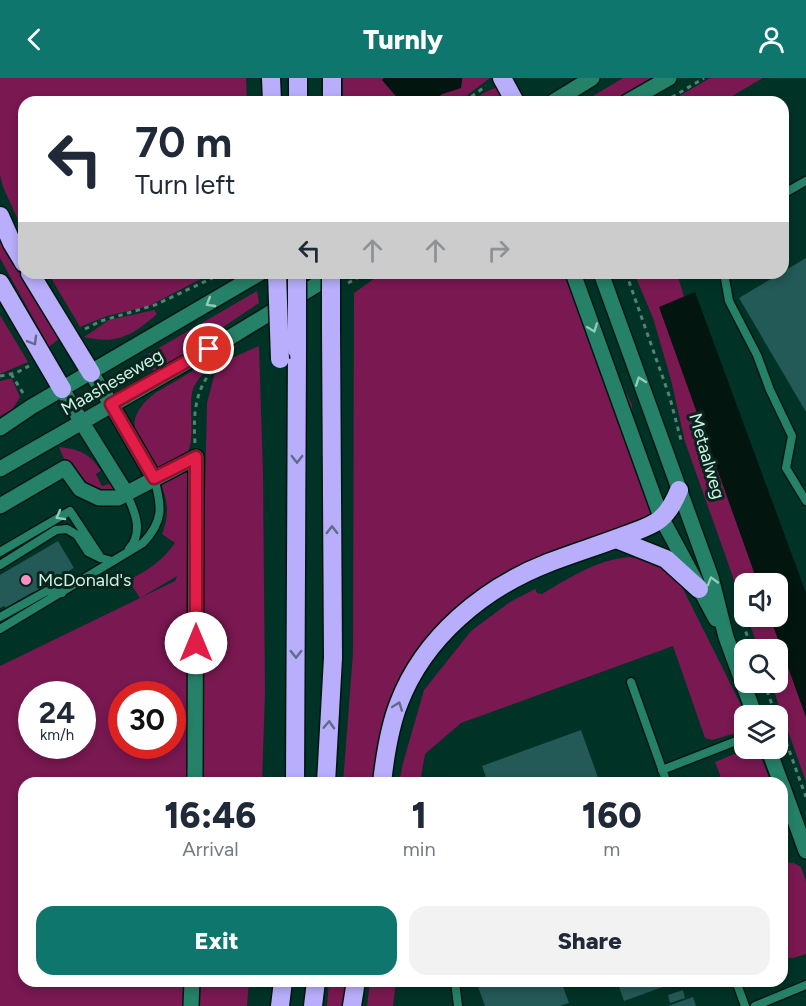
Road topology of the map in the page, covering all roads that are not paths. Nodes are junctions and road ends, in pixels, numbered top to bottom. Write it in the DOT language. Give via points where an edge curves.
graph roads {
  1 [pos="271,78"];
  2 [pos="298,78"];
  3 [pos="332,78"];
  4 [pos="592,78"];
  5 [pos="669,78"];
  6 [pos="497,81"];
  7 [pos="272,96"];
  8 [pos="298,96"];
  9 [pos="332,96"];
  10 [pos="510,96"];
  11 [pos="564,96"];
  12 [pos="638,96"];
  13 [pos="806,181"];
  14 [pos="789,191"];
  15 [pos="0,216"];
  16 [pos="18,253"];
  17 [pos="34,279"];
  18 [pos="250,279"];
  19 [pos="277,279"];
  20 [pos="297,279"];
  21 [pos="331,279"];
  22 [pos="341,279"];
  23 [pos="575,279"];
  24 [pos="603,279"];
  25 [pos="725,279"];
  26 [pos="0,283"];
  27 [pos="91,373"];
  28 [pos="62,389"];
  29 [pos="297,401"];
  30 [pos="111,404"];
  31 [pos="81,422"];
  32 [pos="0,428"];
  33 [pos="0,469"];
  34 [pos="154,478"];
  35 [pos="679,490"];
  36 [pos="126,493"];
  37 [pos="806,501"];
  38 [pos="0,506"];
  39 [pos="662,517"];
  40 [pos="616,539"];
  41 [pos="0,552"];
  42 [pos="124,554"];
  43 [pos="100,558"];
  44 [pos="112,561"];
  45 [pos="0,565"];
  46 [pos="699,589"];
  47 [pos="62,593"];
  48 [pos="0,617"];
  49 [pos="0,629"];
  50 [pos="726,637"];
  51 [pos="631,682"];
  52 [pos="751,705"];
  53 [pos="734,742"];
  54 [pos="772,759"];
  55 [pos="662,770"];
  56 [pos="195,777"];
  57 [pos="295,777"];
  58 [pos="326,777"];
  59 [pos="383,777"];
  60 [pos="665,777"];
  61 [pos="778,777"];
  62 [pos="788,798"];
  63 [pos="802,825"];
  64 [pos="806,850"];
  65 [pos="806,985"];
  66 [pos="192,987"];
  67 [pos="282,987"];
  68 [pos="315,987"];
  69 [pos="355,987"];
  70 [pos="456,987"];
  71 [pos="738,987"];
  72 [pos="191,1006"];
  73 [pos="280,1006"];
  74 [pos="313,1006"];
  75 [pos="352,1006"];
  76 [pos="458,1006"];
  77 [pos="745,1006"];
  78 [pos="755,1006"];
  1 -- 7 [label="highway"];
  2 -- 8 [label="highway"];
  3 -- 9 [label="highway"];
  4 -- 11 [label="street"];
  5 -- 12 [label="street"];
  6 -- 10 [label="highway"];
  13 -- 14 [label="lane"];
  15 -- 16 [label="highway"];
  17 -- 27 [label="highway"];
  18 -- 27 [label="street, Maasheseweg, one-way"];
  19 -- 29 [label="highway, bridge" via="280,359"];
  20 -- 29 [label="highway, bridge"];
  58 -- 21 [label="highway, one-way, bridge" via="333,658"];
  22 -- 30 [label="street, Maasheseweg"];
  23 -- 39 [label="street, Metaalweg, one-way"];
  35 -- 24 [label="street, Metaalweg, one-way"];
  25 -- 37 [label="lane" via="729,301 792,436 786,468"];
  26 -- 28 [label="highway, one-way"];
  27 -- 28 [label="street, Maasheseweg"];
  27 -- 30 [label="street"];
  28 -- 31 [label="street"];
  28 -- 32 [label="street, Maasheseweg"];
  29 -- 57 [label="highway, one-way"];
  30 -- 31 [label="street, Maasheseweg"];
  30 -- 34 [label="street"];
  31 -- 33 [label="street, Maasheseweg"];
  31 -- 36 [label="street"];
  34 -- 36 [label="street"];
  34 -- 42 [label="lane" via="159,498 155,531"];
  34 -- 56 [label="street" via="196,457"];
  35 -- 39 [label="highway"];
  50 -- 35 [label="street, Metaalweg, one-way" via="711,577"];
  36 -- 38 [label="street" via="118,498 99,498 80,489 65,468"];
  36 -- 42 [label="lane" via="137,518 137,532 133,545"];
  39 -- 40 [label="highway"];
  39 -- 46 [label="street, Metaalweg"];
  40 -- 46 [label="highway" via="666,559"];
  59 -- 40 [label="highway, one-way" via="399,702 434,643 459,616 534,569"];
  43 -- 41 [label="lane, one-way" via="70,511"];
  42 -- 44 [label="lane"];
  43 -- 44 [label="lane"];
  43 -- 45 [label="lane" via="88,552 77,535 67,529 56,530"];
  44 -- 47 [label="lane"];
  46 -- 50 [label="street, Metaalweg"];
  47 -- 48 [label="lane" via="46,591"];
  47 -- 49 [label="lane"];
  50 -- 52 [label="street, Metaalweg"];
  51 -- 55 [label="lane"];
  53 -- 55 [label="lane"];
  54 -- 61 [label="street"];
  55 -- 60 [label="lane"];
  62 -- 63 [label="street"];
  63 -- 64 [label="street"];
  65 -- 78 [label="lane"];
  66 -- 72 [label="street"];
  67 -- 73 [label="highway"];
  68 -- 74 [label="highway"];
  69 -- 75 [label="highway"];
  70 -- 76 [label="lane"];
  71 -- 77 [label="lane"];
}
